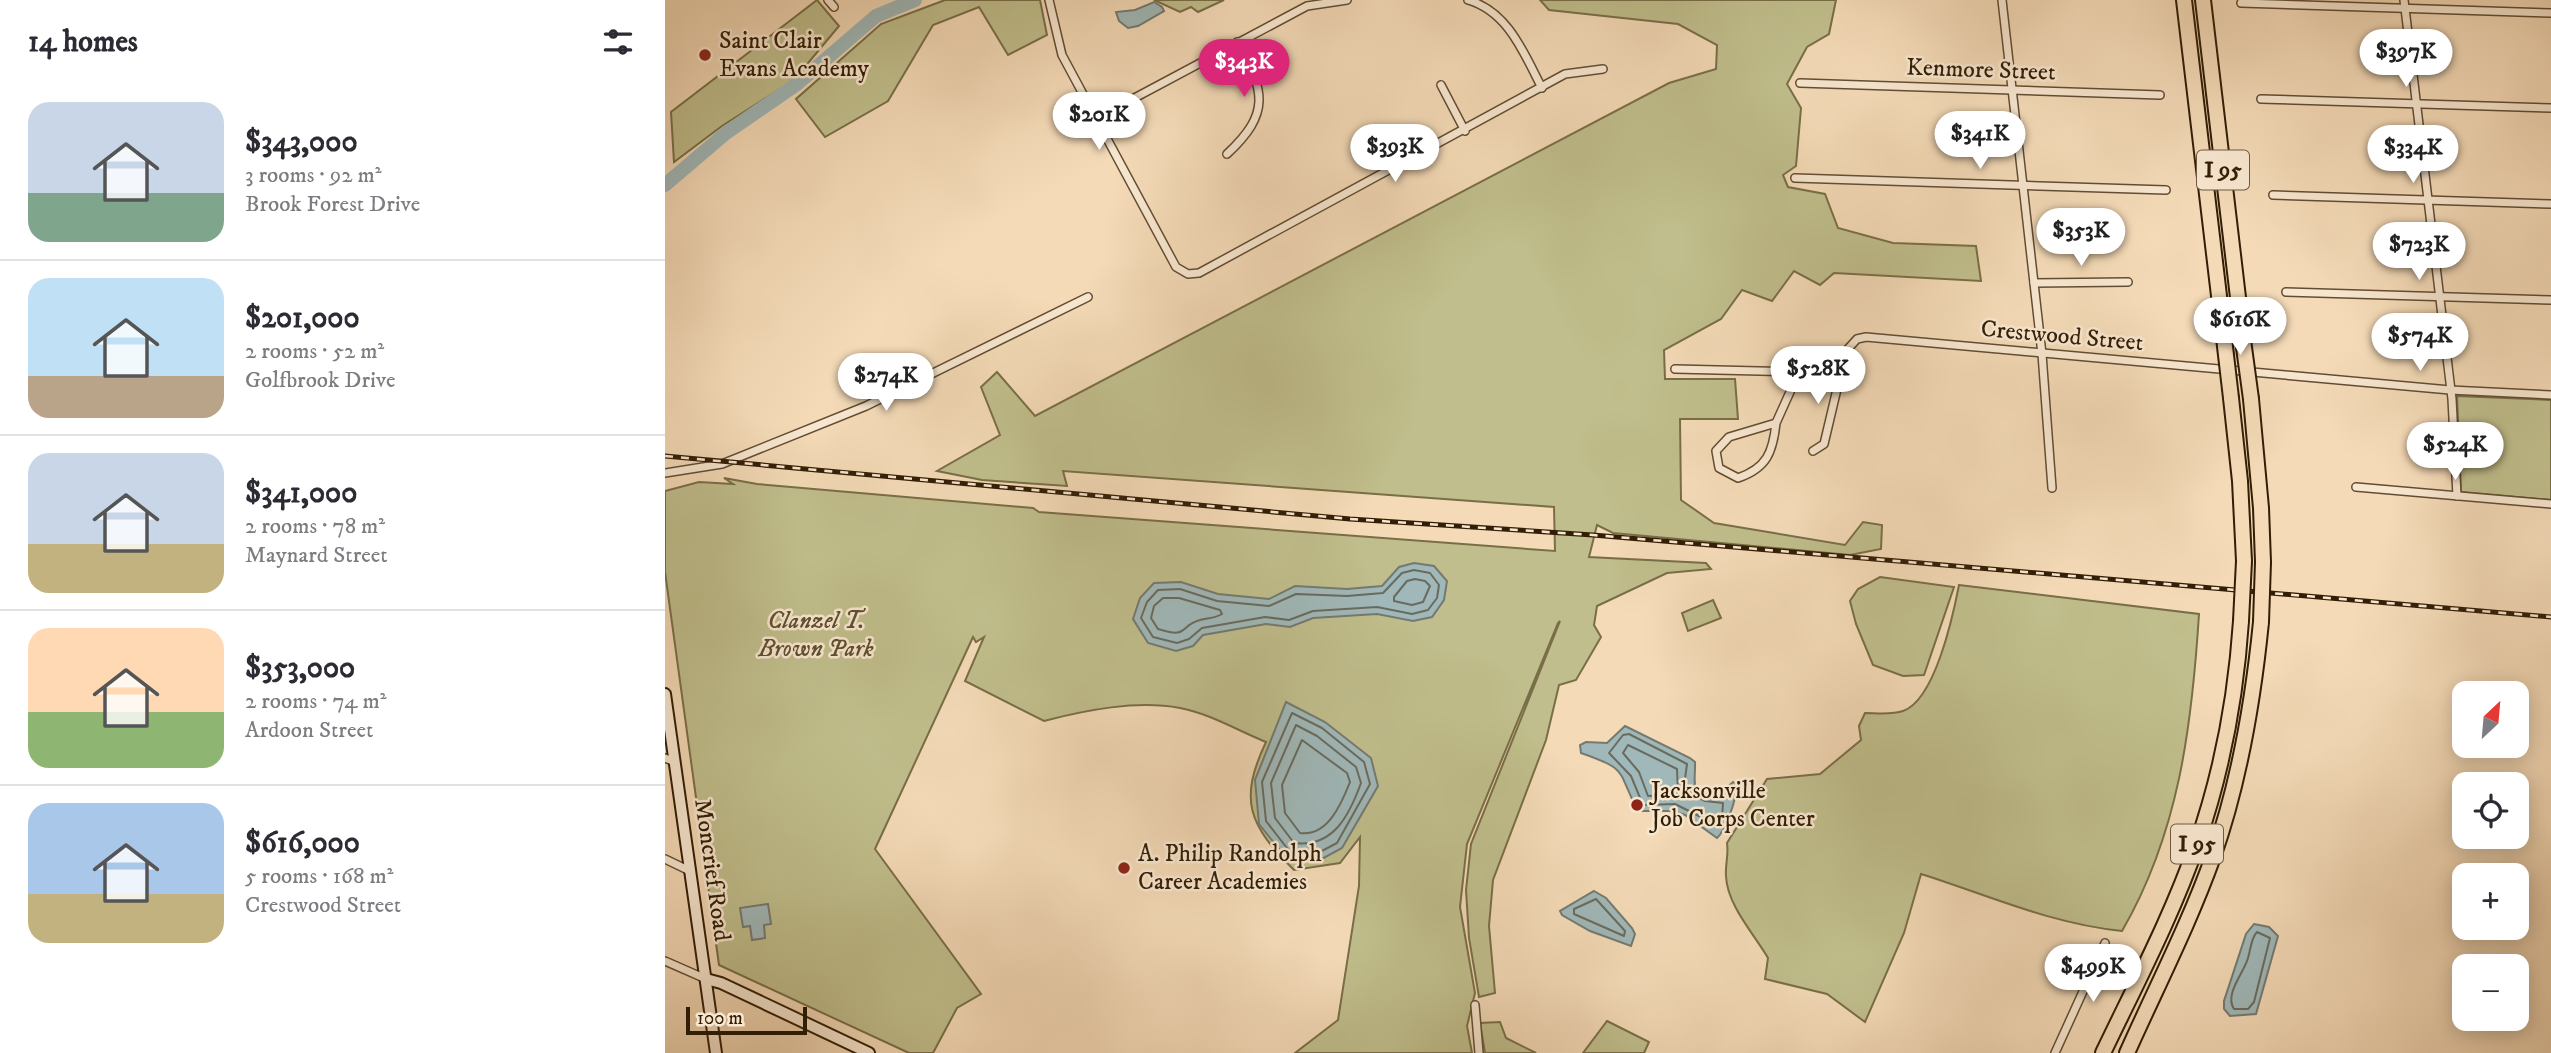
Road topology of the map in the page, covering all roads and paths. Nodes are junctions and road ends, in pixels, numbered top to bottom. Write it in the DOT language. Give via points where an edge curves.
graph roads {
  1 [pos="828,0"];
  2 [pos="1049,0"];
  3 [pos="1346,0"];
  4 [pos="1468,0"];
  5 [pos="2002,0"];
  6 [pos="2184,0"];
  7 [pos="2203,0"];
  8 [pos="2404,0"];
  9 [pos="2241,3"];
  10 [pos="834,7"];
  11 [pos="2406,9"];
  12 [pos="2551,13"];
  13 [pos="1237,42"];
  14 [pos="1603,69"];
  15 [pos="1800,83"];
  16 [pos="1441,85"];
  17 [pos="1542,88"];
  18 [pos="2011,90"];
  19 [pos="2160,95"];
  20 [pos="2261,99"];
  21 [pos="2418,104"];
  22 [pos="2551,108"];
  23 [pos="1097,118"];
  24 [pos="1465,131"];
  25 [pos="1227,154"];
  26 [pos="1795,178"];
  27 [pos="2023,187"];
  28 [pos="2166,190"];
  29 [pos="2273,195"];
  30 [pos="2428,200"];
  31 [pos="2551,204"];
  32 [pos="2128,282"];
  33 [pos="2034,283"];
  34 [pos="2286,292"];
  35 [pos="2438,296"];
  36 [pos="1087,298"];
  37 [pos="2551,300"];
  38 [pos="2042,354"];
  39 [pos="1675,369"];
  40 [pos="1799,372"];
  41 [pos="1839,373"];
  42 [pos="2450,390"];
  43 [pos="2551,395"];
  44 [pos="1776,423"];
  45 [pos="1813,451"];
  46 [pos="665,473"];
  47 [pos="2356,487"];
  48 [pos="2052,488"];
  49 [pos="2457,496"];
  50 [pos="2551,504"];
  51 [pos="665,694"];
  52 [pos="670,760"];
  53 [pos="665,859"];
  54 [pos="691,871"];
  55 [pos="2105,943"];
  56 [pos="665,961"];
  57 [pos="706,979"];
  58 [pos="1475,1005"];
  59 [pos="716,1053"];
  60 [pos="869,1053"];
  61 [pos="1479,1053"];
  62 [pos="2055,1053"];
  63 [pos="2103,1053"];
  64 [pos="2126,1053"];
  1 -- 10 [label="street"];
  2 -- 23 [label="street" via="1062,55"];
  3 -- 13 [label="street" via="1307,6"];
  4 -- 17 [label="street" via="1505,23"];
  5 -- 18 [label="street"];
  6 -- 63 [label="highway, I 95, bridge" via="2240,481 2241,621 2229,723 2206,818 2175,901"];
  7 -- 64 [label="highway, I 95, bridge" via="2262,508 2261,622 2245,744 2222,830 2192,912"];
  8 -- 11 [label="street"];
  9 -- 11 [label="street"];
  11 -- 12 [label="street"];
  11 -- 21 [label="street"];
  13 -- 23 [label="street"];
  13 -- 25 [label="street" via="1257,80 1258,109 1248,135"];
  14 -- 17 [label="street" via="1565,74"];
  15 -- 18 [label="street, Kenmore Street"];
  16 -- 24 [label="street"];
  17 -- 24 [label="street"];
  18 -- 19 [label="street, Kenmore Street"];
  18 -- 27 [label="street"];
  20 -- 21 [label="street"];
  21 -- 22 [label="street"];
  21 -- 30 [label="street"];
  23 -- 24 [label="street" via="1175,267 1188,274 1199,273"];
  26 -- 27 [label="street"];
  27 -- 28 [label="street"];
  27 -- 33 [label="street"];
  29 -- 30 [label="street"];
  30 -- 31 [label="street"];
  30 -- 35 [label="street"];
  32 -- 33 [label="street"];
  33 -- 38 [label="street"];
  34 -- 35 [label="street"];
  35 -- 37 [label="street"];
  35 -- 42 [label="street"];
  36 -- 46 [label="street" via="866,406 722,464"];
  38 -- 41 [label="street, Crestwood Street" via="1866,337 1850,344"];
  38 -- 42 [label="street, Crestwood Street"];
  38 -- 48 [label="street"];
  39 -- 40 [label="street"];
  40 -- 41 [label="street"];
  40 -- 44 [label="street"];
  41 -- 45 [label="street, Crestwood Street" via="1824,444"];
  42 -- 43 [label="street, Crestwood Street"];
  42 -- 49 [label="street"];
  44 -- 44 [label="street" via="1771,455 1757,471 1738,478 1719,468 1716,451 1729,438"];
  47 -- 49 [label="street"];
  49 -- 50 [label="street"];
  51 -- 52 [label="main road, Moncrief Road"];
  52 -- 54 [label="main road, Moncrief Road"];
  53 -- 54 [label="street"];
  54 -- 57 [label="main road, Moncrief Road"];
  55 -- 62 [label="street"];
  56 -- 57 [label="street"];
  57 -- 59 [label="main road, Moncrief Road"];
  57 -- 60 [label="main road"];
  58 -- 61 [label="street"];
}
